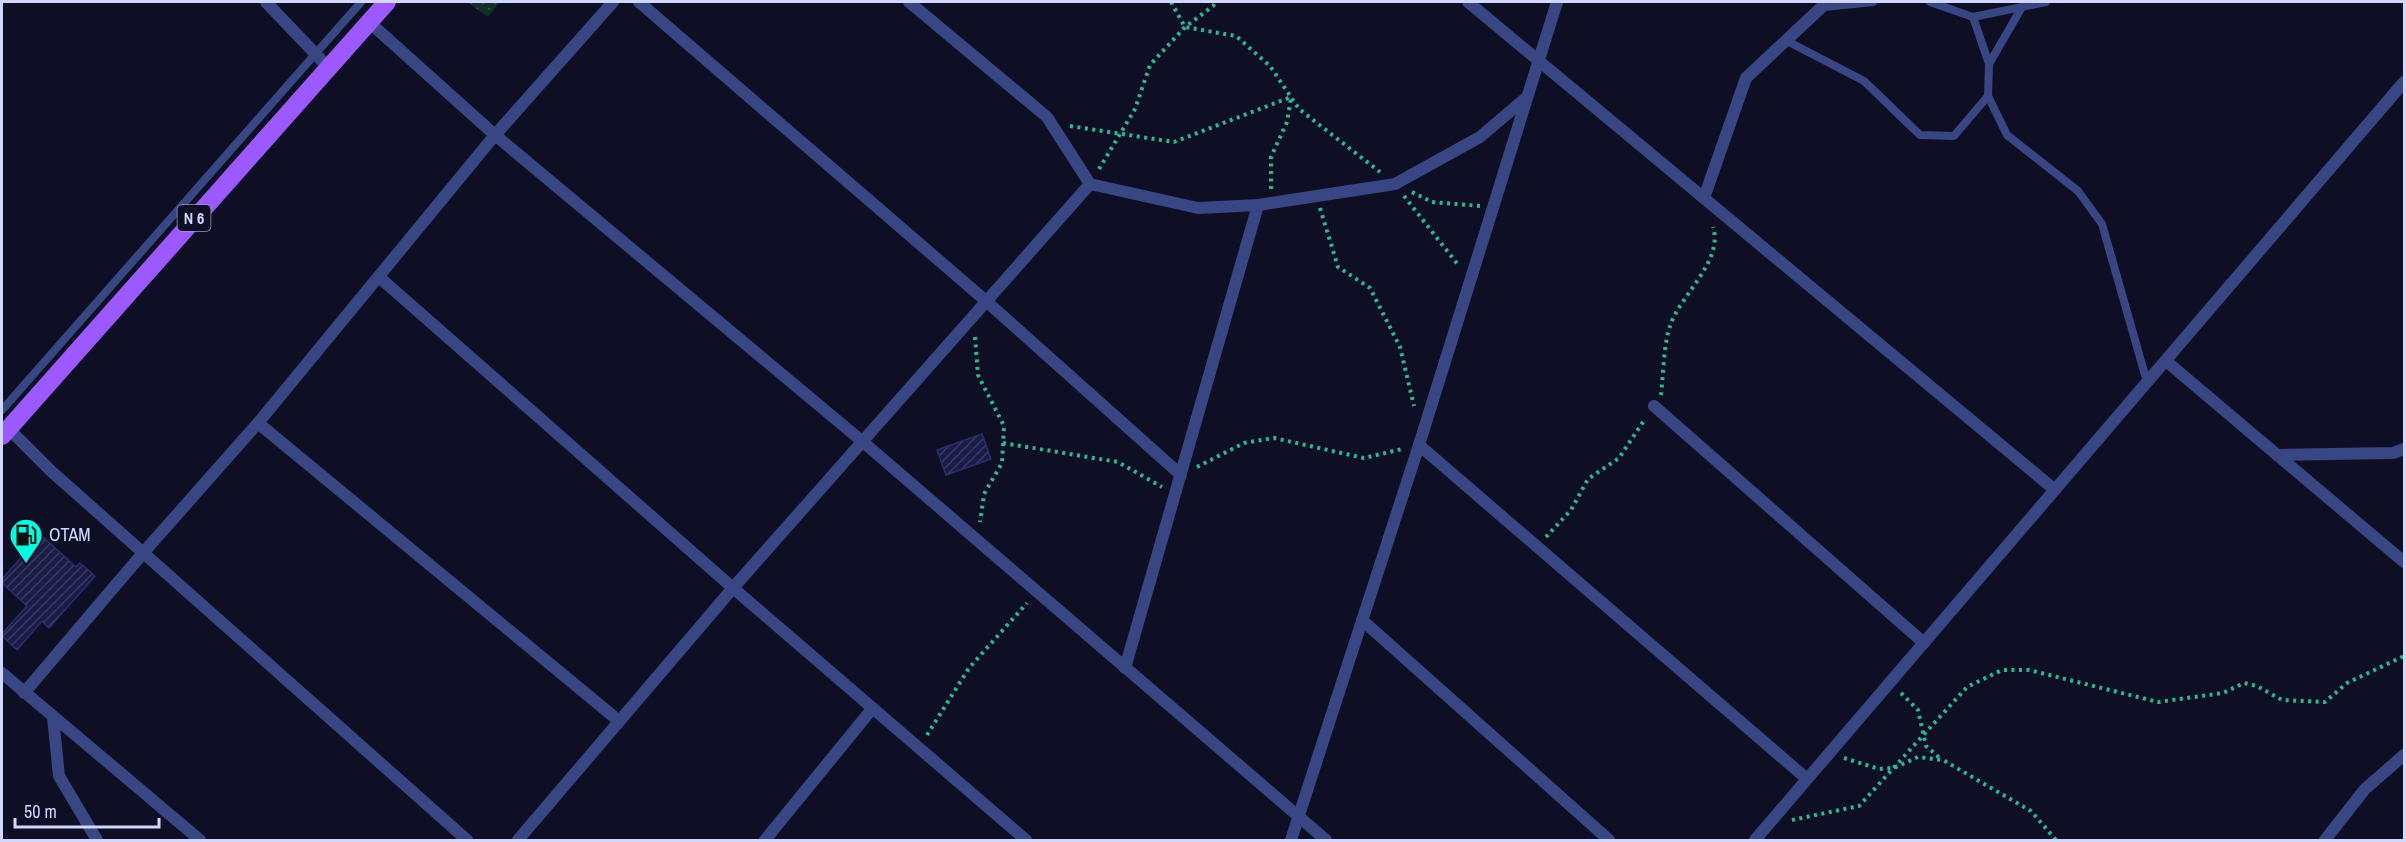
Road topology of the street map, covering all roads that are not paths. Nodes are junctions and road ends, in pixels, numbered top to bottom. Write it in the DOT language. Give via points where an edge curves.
graph roads {
  1 [pos="266,2"];
  2 [pos="361,2"];
  3 [pos="387,2"];
  4 [pos="613,2"];
  5 [pos="639,2"];
  6 [pos="909,2"];
  7 [pos="1468,2"];
  8 [pos="1557,2"];
  9 [pos="1873,2"];
  10 [pos="1930,2"];
  11 [pos="2046,2"];
  12 [pos="1825,4"];
  13 [pos="2022,7"];
  14 [pos="1973,17"];
  15 [pos="369,22"];
  16 [pos="1787,41"];
  17 [pos="315,53"];
  18 [pos="1539,60"];
  19 [pos="1989,64"];
  20 [pos="328,67"];
  21 [pos="2404,82"];
  22 [pos="1988,96"];
  23 [pos="1528,97"];
  24 [pos="495,135"];
  25 [pos="1090,184"];
  26 [pos="1704,198"];
  27 [pos="1264,204"];
  28 [pos="379,277"];
  29 [pos="986,302"];
  30 [pos="2166,361"];
  31 [pos="2147,382"];
  32 [pos="1654,406"];
  33 [pos="2,410"];
  34 [pos="258,423"];
  35 [pos="5,432"];
  36 [pos="1420,440"];
  37 [pos="863,442"];
  38 [pos="2404,449"];
  39 [pos="2277,455"];
  40 [pos="1181,476"];
  41 [pos="2055,490"];
  42 [pos="143,553"];
  43 [pos="2404,562"];
  44 [pos="733,588"];
  45 [pos="1362,620"];
  46 [pos="1924,643"];
  47 [pos="1125,668"];
  48 [pos="2,674"];
  49 [pos="24,693"];
  50 [pos="872,709"];
  51 [pos="53,717"];
  52 [pos="619,721"];
  53 [pos="2404,755"];
  54 [pos="1807,779"];
  55 [pos="1299,816"];
  56 [pos="97,840"];
  57 [pos="200,840"];
  58 [pos="467,840"];
  59 [pos="518,840"];
  60 [pos="765,840"];
  61 [pos="1026,840"];
  62 [pos="1291,840"];
  63 [pos="1326,840"];
  64 [pos="1610,840"];
  65 [pos="1755,840"];
  66 [pos="2325,840"];
  1 -- 17 [label="street"];
  2 -- 17 [label="lane"];
  3 -- 15 [label="main road, N 6"];
  4 -- 24 [label="street"];
  5 -- 29 [label="street"];
  6 -- 25 [label="street" via="1047,117"];
  7 -- 18 [label="street"];
  8 -- 18 [label="street"];
  9 -- 12 [label="lane"];
  10 -- 14 [label="lane"];
  11 -- 13 [label="lane"];
  12 -- 16 [label="street"];
  13 -- 14 [label="lane"];
  13 -- 19 [label="lane"];
  14 -- 19 [label="lane"];
  15 -- 20 [label="main road, N 6"];
  15 -- 24 [label="street"];
  16 -- 22 [label="lane" via="1864,81 1920,135 1954,136"];
  16 -- 26 [label="street" via="1746,78"];
  17 -- 20 [label="street"];
  17 -- 33 [label="lane"];
  18 -- 23 [label="street"];
  18 -- 26 [label="street"];
  19 -- 22 [label="lane"];
  20 -- 35 [label="main road, N 6"];
  21 -- 30 [label="street"];
  22 -- 31 [label="lane" via="2007,135 2078,191 2102,224"];
  23 -- 27 [label="street" via="1480,137 1395,184"];
  23 -- 36 [label="street"];
  24 -- 28 [label="street"];
  24 -- 37 [label="street"];
  25 -- 27 [label="street" via="1198,208"];
  25 -- 29 [label="street"];
  26 -- 41 [label="street"];
  27 -- 40 [label="street"];
  28 -- 34 [label="street"];
  28 -- 44 [label="street"];
  29 -- 37 [label="street"];
  29 -- 40 [label="street"];
  30 -- 31 [label="street"];
  30 -- 39 [label="street"];
  31 -- 41 [label="street"];
  32 -- 46 [label="street"];
  34 -- 42 [label="street"];
  34 -- 52 [label="street"];
  35 -- 42 [label="street"];
  36 -- 45 [label="street"];
  36 -- 54 [label="street" via="1537,547"];
  37 -- 44 [label="street"];
  37 -- 47 [label="street"];
  38 -- 39 [label="street" via="2393,453"];
  39 -- 43 [label="street"];
  40 -- 47 [label="street"];
  41 -- 46 [label="street"];
  42 -- 49 [label="street"];
  42 -- 58 [label="street"];
  44 -- 50 [label="street"];
  44 -- 52 [label="street"];
  45 -- 55 [label="street"];
  45 -- 64 [label="street"];
  46 -- 54 [label="street"];
  47 -- 55 [label="street"];
  48 -- 49 [label="street"];
  49 -- 51 [label="street"];
  50 -- 60 [label="street"];
  50 -- 61 [label="street"];
  51 -- 56 [label="street" via="59,776"];
  51 -- 57 [label="street"];
  52 -- 59 [label="street"];
  53 -- 66 [label="street" via="2365,789"];
  54 -- 65 [label="street"];
  55 -- 62 [label="street"];
  55 -- 63 [label="street"];
}
